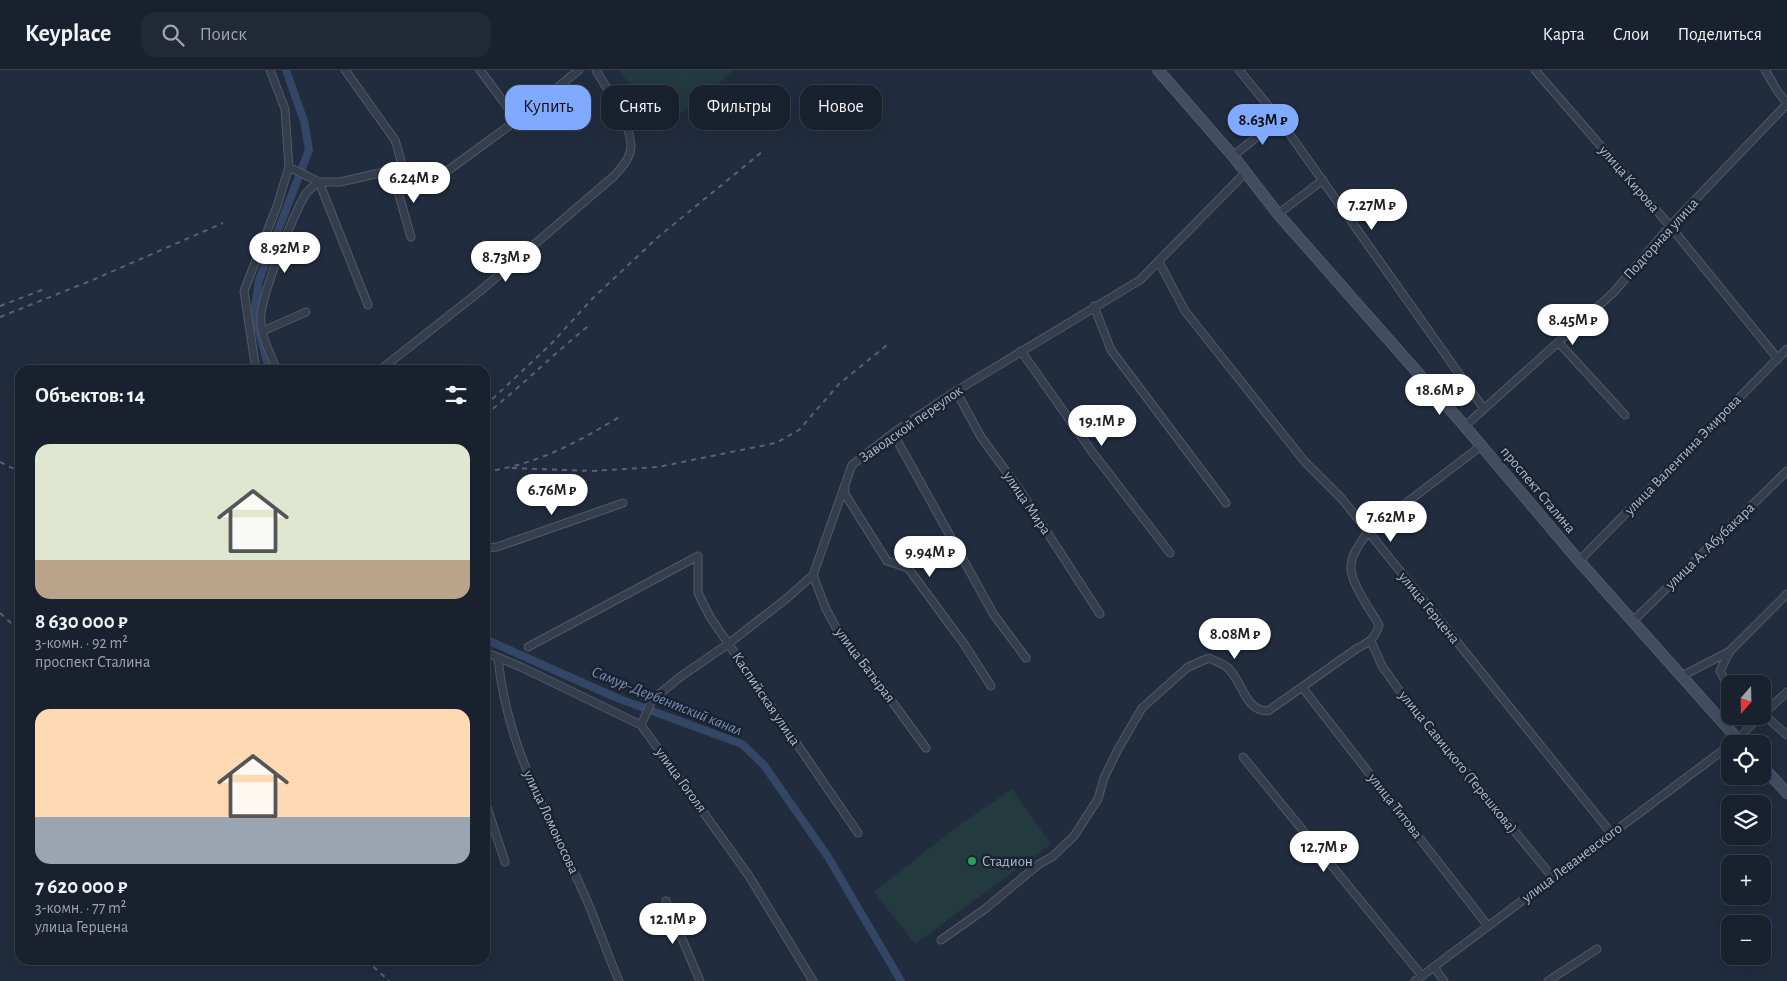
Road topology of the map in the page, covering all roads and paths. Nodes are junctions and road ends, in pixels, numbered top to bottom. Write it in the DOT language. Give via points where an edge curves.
graph roads {
  1 [pos="270,70"];
  2 [pos="345,70"];
  3 [pos="480,70"];
  4 [pos="579,70"];
  5 [pos="596,70"];
  6 [pos="1158,70"];
  7 [pos="1239,70"];
  8 [pos="1535,70"];
  9 [pos="1765,70"];
  10 [pos="560,85"];
  11 [pos="1787,103"];
  12 [pos="505,104"];
  13 [pos="1279,119"];
  14 [pos="505,129"];
  15 [pos="1233,156"];
  16 [pos="288,167"];
  17 [pos="404,171"];
  18 [pos="1244,173"];
  19 [pos="1323,180"];
  20 [pos="319,182"];
  21 [pos="1278,214"];
  22 [pos="1670,226"];
  23 [pos="411,237"];
  24 [pos="1159,262"];
  25 [pos="368,305"];
  26 [pos="1094,306"];
  27 [pos="306,312"];
  28 [pos="263,331"];
  29 [pos="1559,343"];
  30 [pos="1787,349"];
  31 [pos="1021,351"];
  32 [pos="1778,359"];
  33 [pos="255,365"];
  34 [pos="275,365"];
  35 [pos="386,365"];
  36 [pos="956,391"];
  37 [pos="1484,409"];
  38 [pos="1625,415"];
  39 [pos="1462,423"];
  40 [pos="892,433"];
  41 [pos="1481,446"];
  42 [pos="1787,471"];
  43 [pos="845,485"];
  44 [pos="623,503"];
  45 [pos="1226,503"];
  46 [pos="1368,532"];
  47 [pos="490,548"];
  48 [pos="1170,553"];
  49 [pos="1579,561"];
  50 [pos="813,575"];
  51 [pos="1787,594"];
  52 [pos="1100,614"];
  53 [pos="1633,621"];
  54 [pos="1371,641"];
  55 [pos="728,644"];
  56 [pos="528,647"];
  57 [pos="1730,651"];
  58 [pos="490,655"];
  59 [pos="1026,658"];
  60 [pos="498,659"];
  61 [pos="1722,675"];
  62 [pos="1682,676"];
  63 [pos="992,686"];
  64 [pos="1302,687"];
  65 [pos="1787,692"];
  66 [pos="1771,706"];
  67 [pos="642,721"];
  68 [pos="1771,723"];
  69 [pos="1752,725"];
  70 [pos="1730,735"];
  71 [pos="1743,735"];
  72 [pos="1787,735"];
  73 [pos="926,748"];
  74 [pos="1721,754"];
  75 [pos="1243,756"];
  76 [pos="1771,776"];
  77 [pos="1787,793"];
  78 [pos="490,816"];
  79 [pos="858,833"];
  80 [pos="1612,833"];
  81 [pos="505,862"];
  82 [pos="1553,878"];
  83 [pos="666,901"];
  84 [pos="1488,926"];
  85 [pos="941,940"];
  86 [pos="1597,949"];
  87 [pos="1434,967"];
  88 [pos="1422,976"];
  89 [pos="619,981"];
  90 [pos="700,981"];
  91 [pos="813,981"];
  92 [pos="1415,981"];
  93 [pos="1444,981"];
  94 [pos="1548,981"];
  1 -- 16 [label="street" via="285,109"];
  2 -- 17 [label="street" via="395,140"];
  3 -- 12 [label="street"];
  4 -- 10 [label="street"];
  5 -- 35 [label="street" via="623,118 631,146 626,162 614,176 479,292"];
  6 -- 15 [label="street, проспект Сталина"];
  7 -- 13 [label="street"];
  8 -- 22 [label="street, улица Кирова"];
  9 -- 11 [label="street"];
  11 -- 22 [label="street, Подгорная улица"];
  13 -- 15 [label="street"];
  13 -- 19 [label="street"];
  14 -- 17 [label="street" via="428,185"];
  15 -- 18 [label="street, проспект Сталина"];
  16 -- 20 [label="street"];
  16 -- 33 [label="street" via="277,206 244,291"];
  17 -- 20 [label="street" via="393,170 340,182"];
  17 -- 23 [label="street" via="398,192"];
  18 -- 21 [label="street, проспект Сталина"];
  18 -- 24 [label="street, Заводской переулок"];
  19 -- 21 [label="street"];
  19 -- 37 [label="street"];
  20 -- 25 [label="street"];
  20 -- 28 [label="street" via="306,194 276,266 261,316"];
  21 -- 39 [label="street, проспект Сталина"];
  22 -- 29 [label="street, Подгорная улица" via="1614,292"];
  22 -- 32 [label="street, улица Кирова"];
  24 -- 26 [label="street, Заводской переулок" via="1140,280"];
  24 -- 46 [label="street, улица Герцена" via="1185,311 1305,462 1342,499"];
  26 -- 31 [label="street, Заводской переулок"];
  26 -- 45 [label="street" via="1111,350"];
  27 -- 28 [label="street"];
  28 -- 34 [label="street"];
  29 -- 37 [label="street, Подгорная улица"];
  29 -- 38 [label="street"];
  30 -- 32 [label="street, улица Валентина Эмирова"];
  31 -- 36 [label="street, Заводской переулок"];
  31 -- 48 [label="street" via="1092,453"];
  32 -- 49 [label="street, улица Валентина Эмирова"];
  36 -- 40 [label="street, Заводской переулок"];
  36 -- 52 [label="street, улица Мира" via="981,437 1019,489"];
  37 -- 39 [label="street, Подгорная улица" via="1465,426"];
  39 -- 41 [label="street, проспект Сталина"];
  40 -- 43 [label="street, Заводской переулок" via="852,464"];
  40 -- 59 [label="street" via="994,615"];
  41 -- 46 [label="street"];
  41 -- 49 [label="street, проспект Сталина"];
  42 -- 53 [label="street, улица А. Абубакара"];
  43 -- 50 [label="street, Заводской переулок"];
  43 -- 63 [label="street" via="845,494 887,562 908,568"];
  44 -- 47 [label="street"];
  46 -- 54 [label="street" via="1355,551 1350,568 1354,582 1379,624"];
  46 -- 80 [label="street, улица Герцена"];
  49 -- 53 [label="street, проспект Сталина"];
  50 -- 55 [label="street, Заводской переулок"];
  50 -- 73 [label="street, улица Батырая" via="839,633"];
  51 -- 57 [label="street"];
  53 -- 62 [label="street, проспект Сталина"];
  54 -- 64 [label="street"];
  54 -- 82 [label="street, улица Савицкого (Терешкова)" via="1382,666 1399,690"];
  55 -- 56 [label="street, Каспийская улица" via="698,593 698,556"];
  55 -- 67 [label="street, Заводской переулок" via="680,677 649,704"];
  55 -- 79 [label="street, Каспийская улица"];
  57 -- 61 [label="street" via="1720,671"];
  57 -- 62 [label="street"];
  58 -- 60 [label="street, улица Гоголя"];
  60 -- 67 [label="street, улица Гоголя"];
  60 -- 89 [label="street, улица Ломоносова" via="501,690 511,731"];
  62 -- 70 [label="street, проспект Сталина"];
  64 -- 84 [label="street, улица Титова"];
  64 -- 85 [label="street" via="1268,711 1259,711 1251,705 1228,668 1209,658 1188,668 1142,708 1117,751 1098,799 1074,836 1052,857"];
  65 -- 66 [label="street, улица Леваневского"];
  67 -- 91 [label="street, улица Гоголя" via="750,876"];
  68 -- 72 [label="street"];
  69 -- 71 [label="street, улица Леваневского"];
  74 -- 80 [label="street, улица Леваневского"];
  75 -- 88 [label="street"];
  76 -- 77 [label="street"];
  78 -- 81 [label="street"];
  80 -- 82 [label="street, улица Леваневского"];
  82 -- 84 [label="street, улица Леваневского"];
  83 -- 90 [label="street"];
  84 -- 87 [label="street, улица Леваневского"];
  86 -- 94 [label="street"];
  87 -- 88 [label="street, улица Леваневского"];
  87 -- 93 [label="street"];
  88 -- 92 [label="street, улица Леваневского"];
}
